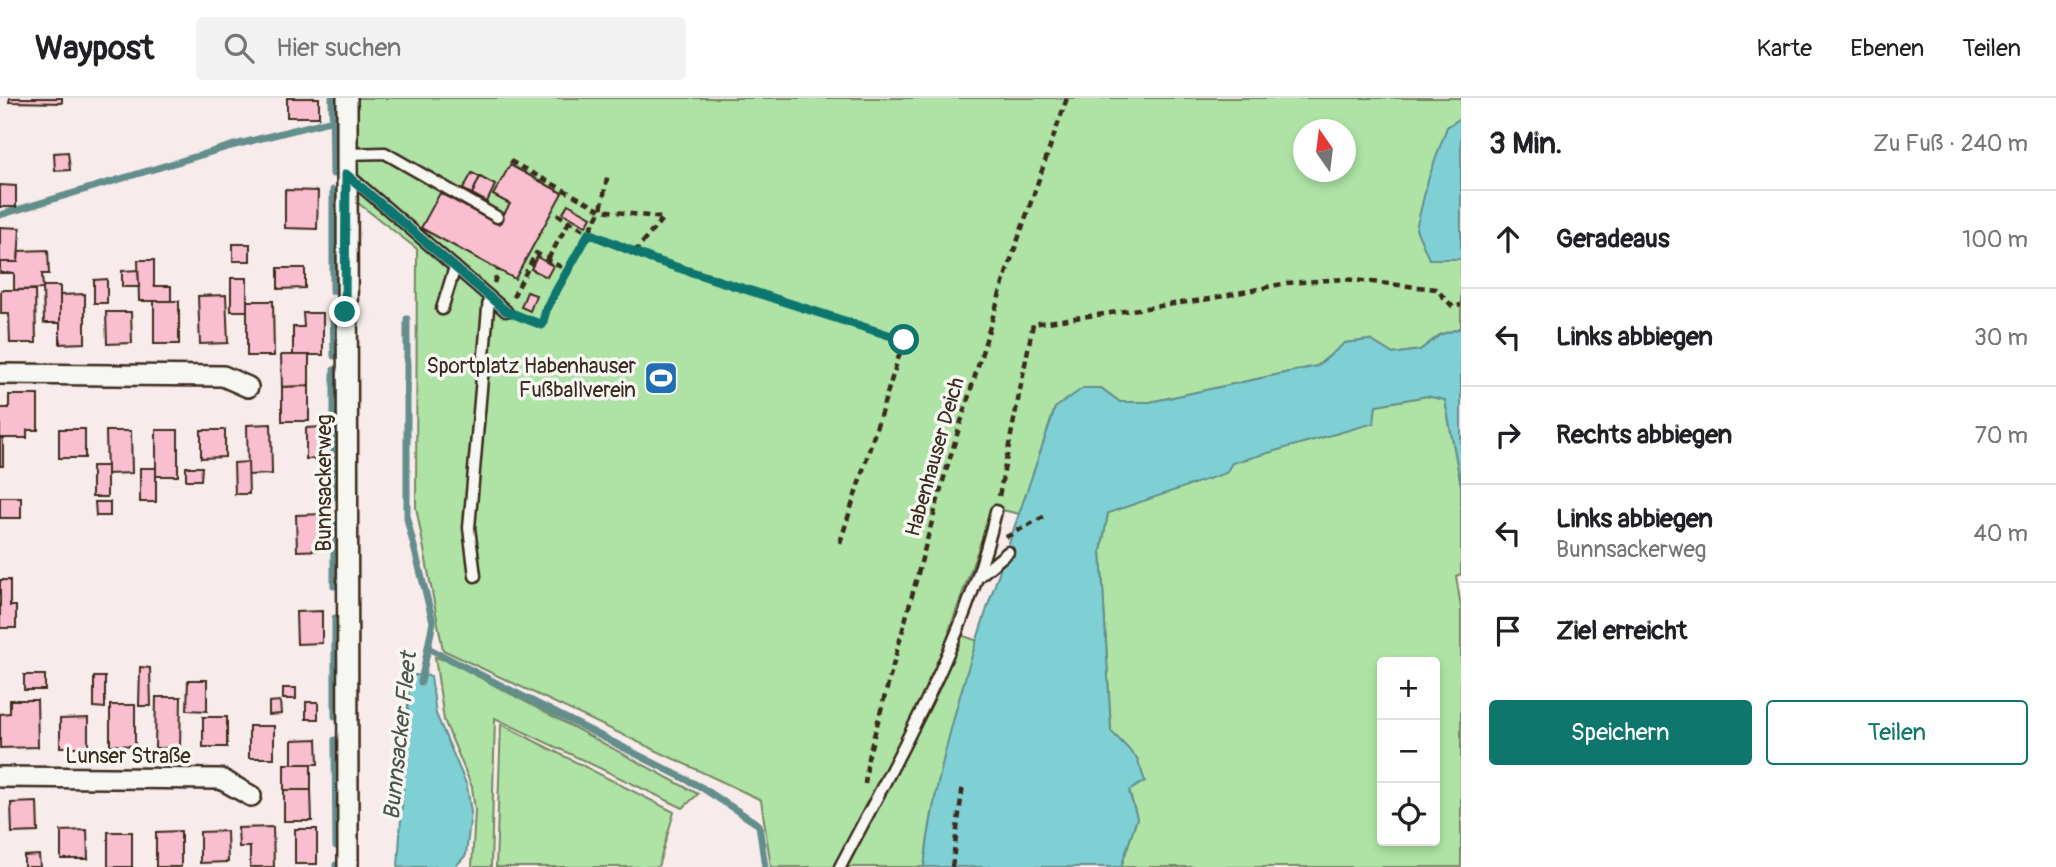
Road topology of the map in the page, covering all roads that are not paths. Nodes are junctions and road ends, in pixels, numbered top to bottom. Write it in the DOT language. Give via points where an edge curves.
graph roads {
  1 [pos="347,98"];
  2 [pos="346,154"];
  3 [pos="346,174"];
  4 [pos="497,217"];
  5 [pos="455,267"];
  6 [pos="489,297"];
  7 [pos="442,309"];
  8 [pos="506,311"];
  9 [pos="0,374"];
  10 [pos="248,387"];
  11 [pos="996,511"];
  12 [pos="1008,552"];
  13 [pos="475,576"];
  14 [pos="975,580"];
  15 [pos="0,778"];
  16 [pos="251,796"];
  17 [pos="348,867"];
  18 [pos="840,867"];
  1 -- 2 [label="street, Bunnsackerweg"];
  2 -- 3 [label="street, Bunnsackerweg"];
  2 -- 4 [label="lane" via="385,153"];
  3 -- 5 [label="lane"];
  3 -- 17 [label="street, Bunnsackerweg"];
  5 -- 6 [label="lane"];
  5 -- 7 [label="lane"];
  6 -- 8 [label="lane"];
  6 -- 13 [label="lane" via="468,528"];
  9 -- 10 [label="street" via="223,376"];
  11 -- 14 [label="lane"];
  12 -- 14 [label="lane"];
  14 -- 18 [label="lane" via="932,693"];
  15 -- 16 [label="street, Lunser Straße" via="221,779"];
}
